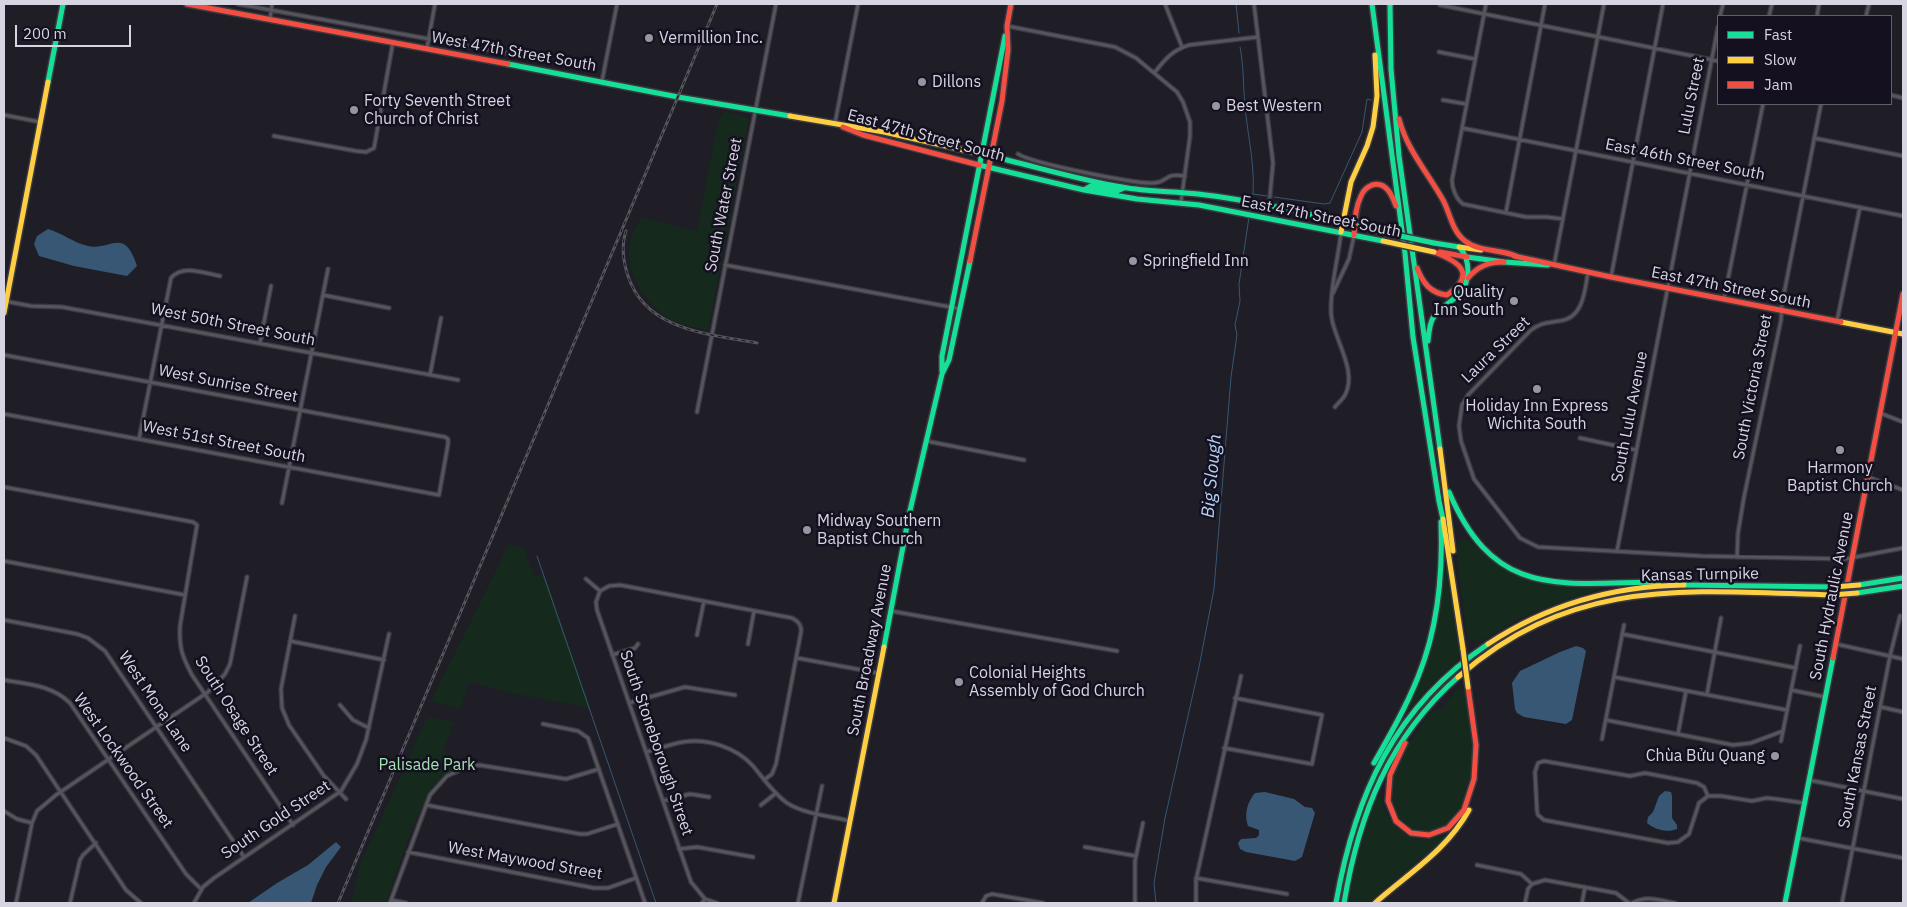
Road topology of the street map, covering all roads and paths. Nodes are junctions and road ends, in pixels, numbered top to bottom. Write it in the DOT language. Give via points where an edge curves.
graph roads {
  1 [pos="63,4"];
  2 [pos="188,4"];
  3 [pos="238,4"];
  4 [pos="272,4"];
  5 [pos="435,4"];
  6 [pos="617,4"];
  7 [pos="776,4"];
  8 [pos="858,4"];
  9 [pos="1011,4"];
  10 [pos="1165,4"];
  11 [pos="1254,4"];
  12 [pos="1372,4"];
  13 [pos="1390,4"];
  14 [pos="1440,4"];
  15 [pos="1486,4"];
  16 [pos="1545,4"];
  17 [pos="1604,4"];
  18 [pos="1663,4"];
  19 [pos="271,10"];
  20 [pos="1484,14"];
  21 [pos="270,19"];
  22 [pos="1541,26"];
  23 [pos="1007,28"];
  24 [pos="1717,32"];
  25 [pos="1258,37"];
  26 [pos="1598,37"];
  27 [pos="428,39"];
  28 [pos="393,42"];
  29 [pos="1182,47"];
  30 [pos="427,48"];
  31 [pos="1654,48"];
  32 [pos="1438,52"];
  33 [pos="511,54"];
  34 [pos="1475,59"];
  35 [pos="1712,60"];
  36 [pos="1717,61"];
  37 [pos="1155,72"];
  38 [pos="602,81"];
  39 [pos="1393,90"];
  40 [pos="1443,100"];
  41 [pos="1466,104"];
  42 [pos="1763,105"];
  43 [pos="1821,105"];
  44 [pos="755,110"];
  45 [pos="4,115"];
  46 [pos="40,122"];
  47 [pos="835,124"];
  48 [pos="1462,128"];
  49 [pos="274,136"];
  50 [pos="1814,138"];
  51 [pos="1519,140"];
  52 [pos="1576,151"];
  53 [pos="982,154"];
  54 [pos="1018,154"];
  55 [pos="990,156"];
  56 [pos="1903,156"];
  57 [pos="1632,162"];
  58 [pos="979,165"];
  59 [pos="988,167"];
  60 [pos="1083,172"];
  61 [pos="1690,174"];
  62 [pos="1185,176"];
  63 [pos="1040,179"];
  64 [pos="1081,180"];
  65 [pos="1747,185"];
  66 [pos="1125,188"];
  67 [pos="1084,190"];
  68 [pos="1182,193"];
  69 [pos="1803,196"];
  70 [pos="1181,202"];
  71 [pos="1269,207"];
  72 [pos="1860,207"];
  73 [pos="1506,212"];
  74 [pos="1399,214"];
  75 [pos="1903,216"];
  76 [pos="1563,219"];
  77 [pos="1343,222"];
  78 [pos="1356,225"];
  79 [pos="1341,232"];
  80 [pos="1354,235"];
  81 [pos="1460,247"];
  82 [pos="1434,252"];
  83 [pos="1412,256"];
  84 [pos="1516,256"];
  85 [pos="1467,257"];
  86 [pos="1504,262"];
  87 [pos="725,265"];
  88 [pos="1554,265"];
  89 [pos="328,269"];
  90 [pos="1588,272"];
  91 [pos="220,276"];
  92 [pos="1611,277"];
  93 [pos="1468,278"];
  94 [pos="271,286"];
  95 [pos="1668,288"];
  96 [pos="1333,294"];
  97 [pos="1903,294"];
  98 [pos="323,296"];
  99 [pos="1724,299"];
  100 [pos="5,301"];
  101 [pos="389,308"];
  102 [pos="953,308"];
  103 [pos="962,309"];
  104 [pos="1781,310"];
  105 [pos="4,313"];
  106 [pos="441,318"];
  107 [pos="1838,321"];
  108 [pos="161,325"];
  109 [pos="1896,333"];
  110 [pos="1903,334"];
  111 [pos="260,343"];
  112 [pos="312,353"];
  113 [pos="4,355"];
  114 [pos="942,374"];
  115 [pos="430,375"];
  116 [pos="458,380"];
  117 [pos="150,382"];
  118 [pos="1431,387"];
  119 [pos="1335,407"];
  120 [pos="301,410"];
  121 [pos="697,412"];
  122 [pos="4,414"];
  123 [pos="1880,414"];
  124 [pos="1903,422"];
  125 [pos="1580,438"];
  126 [pos="139,439"];
  127 [pos="926,441"];
  128 [pos="1636,450"];
  129 [pos="1024,460"];
  130 [pos="290,467"];
  131 [pos="1868,477"];
  132 [pos="1445,482"];
  133 [pos="4,487"];
  134 [pos="1903,490"];
  135 [pos="439,494"];
  136 [pos="1439,500"];
  137 [pos="282,504"];
  138 [pos="1903,548"];
  139 [pos="1616,551"];
  140 [pos="1736,557"];
  141 [pos="1852,559"];
  142 [pos="4,561"];
  143 [pos="247,577"];
  144 [pos="1903,578"];
  145 [pos="586,579"];
  146 [pos="1704,585"];
  147 [pos="1903,586"];
  148 [pos="600,591"];
  149 [pos="185,595"];
  150 [pos="704,601"];
  151 [pos="754,611"];
  152 [pos="891,611"];
  153 [pos="295,616"];
  154 [pos="1900,616"];
  155 [pos="1721,618"];
  156 [pos="4,620"];
  157 [pos="1624,625"];
  158 [pos="389,634"];
  159 [pos="1622,634"];
  160 [pos="698,635"];
  161 [pos="290,641"];
  162 [pos="638,644"];
  163 [pos="748,644"];
  164 [pos="1835,644"];
  165 [pos="1800,646"];
  166 [pos="1464,648"];
  167 [pos="1117,651"];
  168 [pos="1714,652"];
  169 [pos="612,655"];
  170 [pos="1890,656"];
  171 [pos="797,658"];
  172 [pos="1903,658"];
  173 [pos="384,660"];
  174 [pos="1796,668"];
  175 [pos="878,673"];
  176 [pos="1240,676"];
  177 [pos="1614,676"];
  178 [pos="4,680"];
  179 [pos="1452,681"];
  180 [pos="1470,686"];
  181 [pos="1791,690"];
  182 [pos="1686,691"];
  183 [pos="206,694"];
  184 [pos="1707,694"];
  185 [pos="736,695"];
  186 [pos="1825,697"];
  187 [pos="1235,698"];
  188 [pos="629,703"];
  189 [pos="340,705"];
  190 [pos="1881,707"];
  191 [pos="1787,710"];
  192 [pos="1903,712"];
  193 [pos="1606,720"];
  194 [pos="543,724"];
  195 [pos="157,727"];
  196 [pos="369,728"];
  197 [pos="1783,731"];
  198 [pos="1678,734"];
  199 [pos="4,738"];
  200 [pos="1602,740"];
  201 [pos="1781,741"];
  202 [pos="1224,748"];
  203 [pos="646,752"];
  204 [pos="108,759"];
  205 [pos="599,769"];
  206 [pos="764,780"];
  207 [pos="1809,780"];
  208 [pos="822,786"];
  209 [pos="60,791"];
  210 [pos="1865,791"];
  211 [pos="340,792"];
  212 [pos="776,793"];
  213 [pos="709,796"];
  214 [pos="1708,796"];
  215 [pos="1363,798"];
  216 [pos="346,799"];
  217 [pos="1903,799"];
  218 [pos="663,801"];
  219 [pos="1804,803"];
  220 [pos="426,805"];
  221 [pos="761,805"];
  222 [pos="4,811"];
  223 [pos="817,813"];
  224 [pos="850,821"];
  225 [pos="32,822"];
  226 [pos="1143,823"];
  227 [pos="618,824"];
  228 [pos="292,825"];
  229 [pos="1798,838"];
  230 [pos="96,843"];
  231 [pos="1086,847"];
  232 [pos="1853,848"];
  233 [pos="679,849"];
  234 [pos="408,852"];
  235 [pos="1136,856"];
  236 [pos="244,857"];
  237 [pos="753,857"];
  238 [pos="1903,858"];
  239 [pos="1477,865"];
  240 [pos="636,878"];
  241 [pos="1196,878"];
  242 [pos="1532,884"];
  243 [pos="1585,887"];
  244 [pos="202,889"];
  245 [pos="1286,894"];
  246 [pos="705,899"];
  247 [pos="390,902"];
  248 [pos="711,902"];
  249 [pos="16,903"];
  250 [pos="70,903"];
  251 [pos="141,903"];
  252 [pos="194,903"];
  253 [pos="406,903"];
  254 [pos="645,903"];
  255 [pos="702,903"];
  256 [pos="717,903"];
  257 [pos="798,903"];
  258 [pos="834,903"];
  259 [pos="982,903"];
  260 [pos="1044,903"];
  261 [pos="1135,903"];
  262 [pos="1196,903"];
  263 [pos="1336,903"];
  264 [pos="1344,903"];
  265 [pos="1375,903"];
  266 [pos="1525,903"];
  267 [pos="1582,903"];
  268 [pos="1630,903"];
  269 [pos="1675,903"];
  270 [pos="1785,903"];
  271 [pos="1842,903"];
  1 -- 46 [label="main road"];
  2 -- 21 [label="main road, West 47th Street South"];
  3 -- 19 [label="street"];
  4 -- 19 [label="street"];
  5 -- 27 [label="street"];
  6 -- 38 [label="street"];
  7 -- 44 [label="street, South Water Street"];
  8 -- 47 [label="street"];
  9 -- 23 [label="main road, South Broadway Avenue"];
  10 -- 29 [label="street"];
  11 -- 25 [label="street"];
  12 -- 74 [label="main road"];
  12 -- 77 [label="main road" via="1376,108 1367,146 1351,182"];
  13 -- 39 [label="main road"];
  14 -- 20 [label="street"];
  15 -- 20 [label="street"];
  16 -- 22 [label="street"];
  17 -- 26 [label="street"];
  18 -- 31 [label="street"];
  19 -- 21 [label="street"];
  19 -- 27 [label="street"];
  20 -- 22 [label="street"];
  20 -- 34 [label="street"];
  21 -- 28 [label="main road, West 47th Street South"];
  22 -- 26 [label="street"];
  22 -- 51 [label="street"];
  23 -- 37 [label="street" via="1115,46"];
  23 -- 53 [label="main road, South Broadway Avenue"];
  23 -- 55 [label="main road, South Broadway Avenue" via="1007,69"];
  24 -- 35 [label="street, Lulu Street"];
  25 -- 29 [label="street"];
  25 -- 71 [label="street" via="1273,162"];
  26 -- 31 [label="street"];
  26 -- 52 [label="street"];
  27 -- 30 [label="street"];
  27 -- 33 [label="street"];
  28 -- 30 [label="main road, West 47th Street South"];
  28 -- 49 [label="street" via="374,148 366,152 356,151"];
  29 -- 37 [label="street"];
  30 -- 38 [label="main road, West 47th Street South"];
  31 -- 35 [label="street"];
  31 -- 57 [label="street"];
  32 -- 34 [label="street"];
  34 -- 41 [label="street"];
  35 -- 36 [label="street"];
  35 -- 61 [label="street, Lulu Street"];
  37 -- 62 [label="street" via="1177,92 1188,113 1190,136"];
  38 -- 44 [label="main road, West 47th Street South"];
  39 -- 83 [label="main road"];
  39 -- 84 [label="main road" via="1400,125 1412,152 1445,203 1460,237 1472,245"];
  40 -- 41 [label="street"];
  41 -- 48 [label="street"];
  42 -- 65 [label="street"];
  43 -- 50 [label="street, South Victoria Street"];
  44 -- 47 [label="main road, West 47th Street South"];
  44 -- 87 [label="street, South Water Street"];
  45 -- 46 [label="street"];
  46 -- 100 [label="main road"];
  47 -- 53 [label="main road, East 47th Street South"];
  47 -- 58 [label="main road, East 47th Street South" via="863,135"];
  48 -- 51 [label="street, East 46th Street South"];
  48 -- 73 [label="street" via="1452,183 1458,200 1463,204"];
  50 -- 56 [label="street"];
  50 -- 69 [label="street, South Victoria Street"];
  51 -- 52 [label="street, East 46th Street South"];
  51 -- 73 [label="street"];
  52 -- 57 [label="street, East 46th Street South"];
  52 -- 76 [label="street"];
  53 -- 55 [label="main road, East 47th Street South"];
  53 -- 58 [label="main road, South Broadway Avenue"];
  54 -- 60 [label="street"];
  55 -- 59 [label="main road, South Broadway Avenue"];
  55 -- 64 [label="main road, East 47th Street South"];
  57 -- 61 [label="street, East 46th Street South"];
  57 -- 92 [label="street"];
  58 -- 59 [label="main road, East 47th Street South"];
  58 -- 102 [label="main road, South Broadway Avenue"];
  59 -- 63 [label="main road, East 47th Street South"];
  59 -- 103 [label="main road, South Broadway Avenue"];
  60 -- 62 [label="street" via="1140,183 1162,181 1172,174"];
  60 -- 64 [label="street"];
  61 -- 65 [label="street, East 46th Street South"];
  61 -- 95 [label="street, Lulu Street"];
  62 -- 68 [label="street"];
  63 -- 64 [label="main road" via="1077,185"];
  63 -- 67 [label="main road, East 47th Street South"];
  64 -- 66 [label="main road, East 47th Street South"];
  65 -- 69 [label="street, East 46th Street South"];
  65 -- 99 [label="street"];
  66 -- 67 [label="main road" via="1117,191 1090,186"];
  66 -- 68 [label="main road, East 47th Street South"];
  67 -- 70 [label="main road, East 47th Street South"];
  68 -- 70 [label="street"];
  68 -- 71 [label="main road, East 47th Street South"];
  69 -- 72 [label="street, East 46th Street South"];
  69 -- 104 [label="street, South Victoria Street"];
  70 -- 79 [label="main road, East 47th Street South"];
  71 -- 77 [label="main road, East 47th Street South"];
  72 -- 75 [label="street, East 46th Street South"];
  72 -- 107 [label="street"];
  73 -- 76 [label="street" via="1526,217"];
  74 -- 78 [label="main road" via="1390,192 1373,184 1364,190"];
  74 -- 136 [label="main road" via="1413,338"];
  76 -- 88 [label="street"];
  77 -- 78 [label="main road, East 47th Street South"];
  77 -- 79 [label="main road"];
  78 -- 80 [label="main road"];
  78 -- 81 [label="main road, East 47th Street South, bridge"];
  79 -- 80 [label="main road, East 47th Street South"];
  79 -- 96 [label="street"];
  80 -- 82 [label="main road, East 47th Street South, bridge"];
  80 -- 96 [label="street" via="1349,259"];
  81 -- 84 [label="main road, East 47th Street South"];
  81 -- 85 [label="main road"];
  82 -- 83 [label="main road" via="1453,259 1462,271 1457,289 1447,295 1434,294 1428,289 1421,281"];
  82 -- 85 [label="main road, East 47th Street South"];
  83 -- 118 [label="main road"];
  84 -- 88 [label="main road, East 47th Street South"];
  85 -- 86 [label="main road, East 47th Street South"];
  85 -- 93 [label="main road"];
  86 -- 88 [label="main road, East 47th Street South"];
  86 -- 93 [label="main road" via="1482,265"];
  87 -- 102 [label="street"];
  87 -- 121 [label="street, South Water Street"];
  88 -- 90 [label="main road, East 47th Street South"];
  89 -- 98 [label="street"];
  90 -- 92 [label="main road, East 47th Street South"];
  90 -- 139 [label="street, Laura Street" via="1580,307 1575,313 1561,321 1536,325 1468,394 1458,426 1474,479 1520,538 1538,547"];
  91 -- 108 [label="street" via="186,270 174,275 169,283"];
  92 -- 95 [label="main road, East 47th Street South"];
  93 -- 118 [label="main road" via="1460,296 1430,323"];
  94 -- 111 [label="street"];
  95 -- 99 [label="main road, East 47th Street South"];
  95 -- 128 [label="street, South Lulu Avenue"];
  96 -- 119 [label="street" via="1330,310 1347,365 1348,385 1345,396"];
  97 -- 109 [label="main road, South Hydraulic Avenue"];
  98 -- 101 [label="street"];
  98 -- 112 [label="street"];
  99 -- 104 [label="main road, East 47th Street South"];
  100 -- 105 [label="main road"];
  100 -- 108 [label="street, West 50th Street South" via="31,306 62,306"];
  102 -- 103 [label="street"];
  102 -- 114 [label="main road, South Broadway Avenue" via="942,356"];
  103 -- 114 [label="main road, South Broadway Avenue" via="949,360"];
  104 -- 107 [label="main road, East 47th Street South"];
  104 -- 140 [label="street, South Victoria Street" via="1744,496"];
  106 -- 115 [label="street"];
  107 -- 109 [label="main road, East 47th Street South"];
  108 -- 111 [label="street, West 50th Street South"];
  108 -- 117 [label="street"];
  109 -- 110 [label="main road, East 47th Street South"];
  109 -- 123 [label="main road, South Hydraulic Avenue"];
  111 -- 112 [label="street, West 50th Street South"];
  112 -- 115 [label="street, West 50th Street South"];
  112 -- 120 [label="street"];
  113 -- 117 [label="street, West Sunrise Street"];
  114 -- 127 [label="main road, South Broadway Avenue"];
  115 -- 116 [label="street, West 50th Street South"];
  117 -- 120 [label="street, West Sunrise Street"];
  117 -- 126 [label="street"];
  118 -- 132 [label="main road"];
  120 -- 130 [label="street"];
  120 -- 135 [label="street, West Sunrise Street" via="448,439"];
  122 -- 126 [label="street, West 51st Street South"];
  123 -- 124 [label="street"];
  123 -- 131 [label="main road, South Hydraulic Avenue"];
  125 -- 128 [label="street"];
  126 -- 130 [label="street, West 51st Street South"];
  127 -- 129 [label="street"];
  127 -- 152 [label="main road, South Broadway Avenue"];
  128 -- 139 [label="street, South Lulu Avenue"];
  130 -- 135 [label="street, West 51st Street South"];
  130 -- 137 [label="street"];
  131 -- 134 [label="street"];
  131 -- 141 [label="main road, South Hydraulic Avenue"];
  132 -- 146 [label="main road" via="1471,537 1483,551 1517,573 1555,583 1687,582"];
  132 -- 166 [label="main road"];
  133 -- 149 [label="street, South Osage Street" via="193,522 197,525 196,540"];
  136 -- 166 [label="main road"];
  136 -- 215 [label="main road" via="1440,583 1430,639 1409,697 1370,771"];
  138 -- 141 [label="street"];
  139 -- 140 [label="street"];
  140 -- 141 [label="street"];
  141 -- 164 [label="main road, South Hydraulic Avenue"];
  142 -- 149 [label="street"];
  143 -- 183 [label="street" via="230,664 218,684"];
  144 -- 146 [label="main road, Kansas Turnpike, bridge" via="1834,587"];
  145 -- 148 [label="street"];
  146 -- 215 [label="main road, Kansas Turnpike" via="1645,587 1590,597 1549,611 1504,634 1457,667 1423,700 1393,740"];
  147 -- 179 [label="main road, Kansas Turnpike, bridge" via="1832,595 1683,592 1610,600 1572,610 1533,626 1498,646"];
  148 -- 150 [label="street" via="620,585"];
  148 -- 169 [label="street, South Stoneborough Street" via="597,610"];
  149 -- 183 [label="street, South Osage Street" via="180,648 185,662"];
  150 -- 151 [label="street"];
  150 -- 160 [label="street"];
  151 -- 163 [label="street"];
  151 -- 171 [label="street" via="792,618 800,624 802,630"];
  152 -- 167 [label="street"];
  152 -- 175 [label="main road, South Broadway Avenue"];
  153 -- 161 [label="street"];
  154 -- 170 [label="street, South Kansas Street"];
  155 -- 168 [label="street"];
  156 -- 195 [label="street, West Mona Lane" via="88,638 109,656"];
  157 -- 159 [label="street"];
  158 -- 173 [label="street, South Gold Street"];
  159 -- 168 [label="street"];
  159 -- 177 [label="street"];
  161 -- 173 [label="street"];
  161 -- 211 [label="street" via="281,689 283,712 317,766"];
  162 -- 169 [label="street" via="635,648"];
  164 -- 170 [label="street"];
  164 -- 186 [label="main road, South Hydraulic Avenue"];
  165 -- 174 [label="street"];
  166 -- 180 [label="main road, bridge"];
  168 -- 174 [label="street"];
  168 -- 184 [label="street"];
  169 -- 188 [label="street, South Stoneborough Street"];
  170 -- 172 [label="street"];
  170 -- 190 [label="street, South Kansas Street"];
  171 -- 175 [label="street"];
  171 -- 206 [label="street" via="776,764 772,774"];
  173 -- 196 [label="street, South Gold Street"];
  174 -- 181 [label="street"];
  175 -- 224 [label="main road, South Broadway Avenue"];
  176 -- 187 [label="street"];
  177 -- 182 [label="street"];
  177 -- 193 [label="street"];
  178 -- 204 [label="street, West Lockwood Street" via="48,688 64,697"];
  179 -- 180 [label="main road" via="1403,746 1388,782 1386,798 1390,811 1399,824 1412,832 1432,835 1448,829 1460,818 1469,798 1476,752"];
  179 -- 264 [label="main road, Kansas Turnpike" via="1410,729 1381,776 1356,840"];
  180 -- 265 [label="main road" via="1480,767 1476,791 1466,815 1440,850"];
  181 -- 186 [label="street"];
  181 -- 191 [label="street"];
  182 -- 184 [label="street"];
  182 -- 198 [label="street"];
  183 -- 195 [label="street"];
  183 -- 228 [label="street, South Osage Street"];
  184 -- 191 [label="street"];
  185 -- 188 [label="street" via="686,687"];
  186 -- 207 [label="main road, South Hydraulic Avenue"];
  187 -- 202 [label="street"];
  187 -- 202 [label="street" via="1322,715 1312,764"];
  188 -- 203 [label="street, South Stoneborough Street"];
  189 -- 196 [label="street" via="352,720"];
  190 -- 192 [label="street"];
  190 -- 210 [label="street, South Kansas Street"];
  191 -- 197 [label="street"];
  193 -- 198 [label="street"];
  193 -- 200 [label="street"];
  194 -- 205 [label="street" via="584,734"];
  195 -- 204 [label="street"];
  195 -- 236 [label="street, West Mona Lane"];
  196 -- 211 [label="street, South Gold Street" via="357,764"];
  197 -- 198 [label="street" via="1742,745"];
  197 -- 201 [label="street"];
  199 -- 209 [label="street" via="33,751"];
  202 -- 241 [label="street"];
  203 -- 206 [label="street" via="685,742 723,746 746,758"];
  203 -- 218 [label="street, South Stoneborough Street"];
  204 -- 209 [label="street"];
  204 -- 244 [label="street, West Lockwood Street" via="186,874"];
  205 -- 220 [label="street" via="566,779 483,765 467,767 451,773 436,787"];
  205 -- 227 [label="street"];
  206 -- 212 [label="street"];
  207 -- 210 [label="street"];
  207 -- 219 [label="main road, South Hydraulic Avenue"];
  208 -- 223 [label="street"];
  209 -- 225 [label="street" via="40,807"];
  209 -- 230 [label="street"];
  210 -- 217 [label="street"];
  210 -- 232 [label="street, South Kansas Street"];
  211 -- 216 [label="street"];
  211 -- 228 [label="street, South Gold Street"];
  212 -- 221 [label="street"];
  212 -- 223 [label="street" via="795,807"];
  213 -- 218 [label="street" via="690,794"];
  214 -- 214 [label="street" via="1698,803 1690,834 1678,842 1668,843 1541,818 1538,815 1535,772 1538,763 1544,761 1630,776 1645,773 1697,782"];
  214 -- 219 [label="street" via="1752,802 1776,798"];
  215 -- 263 [label="main road, Kansas Turnpike" via="1345,854"];
  218 -- 233 [label="street, South Stoneborough Street"];
  219 -- 229 [label="main road, South Hydraulic Avenue"];
  220 -- 227 [label="street" via="580,834"];
  220 -- 234 [label="street"];
  222 -- 225 [label="street" via="17,819"];
  223 -- 224 [label="street"];
  223 -- 257 [label="street"];
  224 -- 258 [label="main road, South Broadway Avenue"];
  225 -- 249 [label="street"];
  226 -- 235 [label="street"];
  227 -- 240 [label="street"];
  228 -- 236 [label="street, South Gold Street"];
  229 -- 232 [label="street"];
  229 -- 270 [label="main road, South Hydraulic Avenue"];
  230 -- 250 [label="street" via="80,860"];
  230 -- 251 [label="street" via="126,890"];
  231 -- 235 [label="street"];
  232 -- 238 [label="street"];
  232 -- 271 [label="street, South Kansas Street"];
  233 -- 237 [label="street" via="697,846"];
  233 -- 246 [label="street, South Stoneborough Street" via="691,882"];
  234 -- 240 [label="street, West Maywood Street" via="594,888 608,888"];
  234 -- 247 [label="street"];
  235 -- 261 [label="street"];
  236 -- 244 [label="street, South Gold Street"];
  239 -- 242 [label="street" via="1521,874"];
  240 -- 254 [label="street"];
  241 -- 245 [label="street"];
  241 -- 262 [label="street"];
  242 -- 243 [label="street" via="1545,880"];
  242 -- 266 [label="street"];
  243 -- 267 [label="street"];
  243 -- 268 [label="street" via="1616,893"];
  244 -- 252 [label="street, South Gold Street"];
  246 -- 248 [label="street"];
  246 -- 255 [label="street"];
  247 -- 253 [label="street"];
  248 -- 256 [label="street"];
  259 -- 260 [label="street" via="986,896 997,895"];
  268 -- 269 [label="street" via="1647,898"];
}
